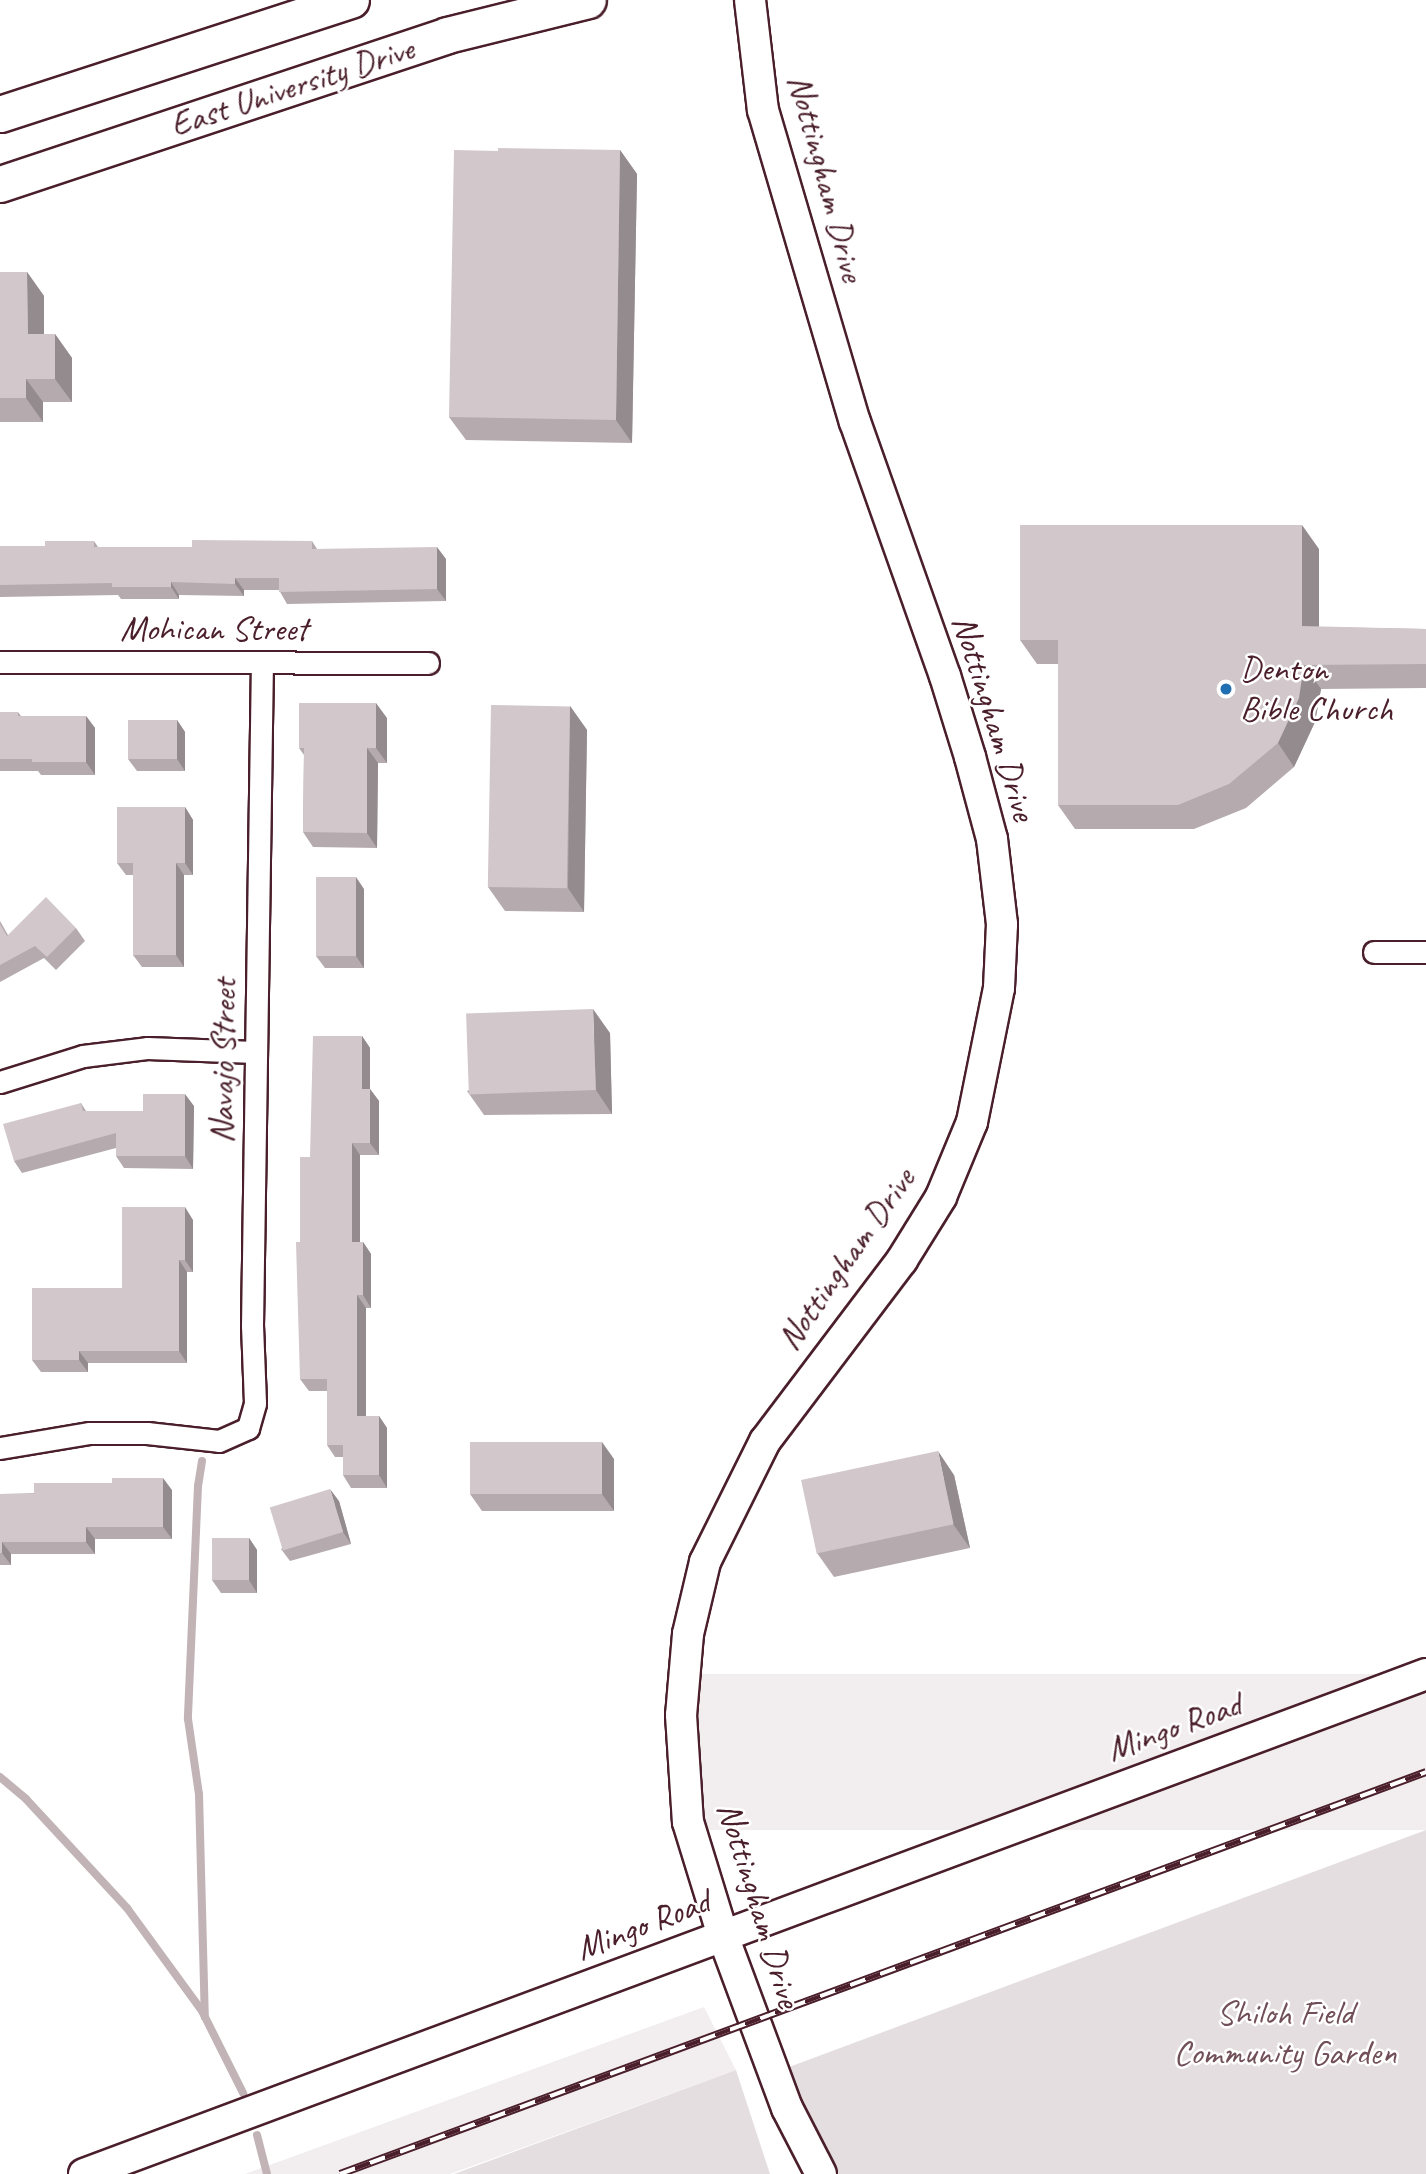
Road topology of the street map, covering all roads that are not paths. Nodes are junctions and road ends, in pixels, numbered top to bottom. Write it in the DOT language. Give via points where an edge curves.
graph roads {
  1 [pos="351,0"];
  2 [pos="588,0"];
  3 [pos="750,0"];
  4 [pos="0,114"];
  5 [pos="0,184"];
  6 [pos="0,662"];
  7 [pos="262,663"];
  8 [pos="428,663"];
  9 [pos="1374,952"];
  10 [pos="1426,952"];
  11 [pos="255,1052"];
  12 [pos="0,1082"];
  13 [pos="0,1448"];
  14 [pos="1426,1674"];
  15 [pos="723,1936"];
  16 [pos="84,2174"];
  17 [pos="821,2174"];
  1 -- 4 [label="main road, East University Drive"];
  2 -- 5 [label="main road, East University Drive" via="447,35"];
  3 -- 15 [label="street, Nottingham Drive" via="763,110 855,422 970,757 992,839 1002,924 999,988 972,1122 941,1197 902,1260 765,1441 705,1562 688,1634 681,1715 688,1822"];
  6 -- 7 [label="street, Mohican Street"];
  7 -- 8 [label="street, Mohican Street"];
  7 -- 11 [label="street, Navajo Street"];
  9 -- 10 [label="street"];
  11 -- 12 [label="street" via="148,1048 83,1056"];
  11 -- 13 [label="street, Navajo Street" via="255,1403 248,1428 219,1441 148,1433 90,1433"];
  14 -- 15 [label="street, Mingo Road"];
  15 -- 16 [label="street, Mingo Road"];
  15 -- 17 [label="street, Nottingham Drive" via="786,2108"];
}
